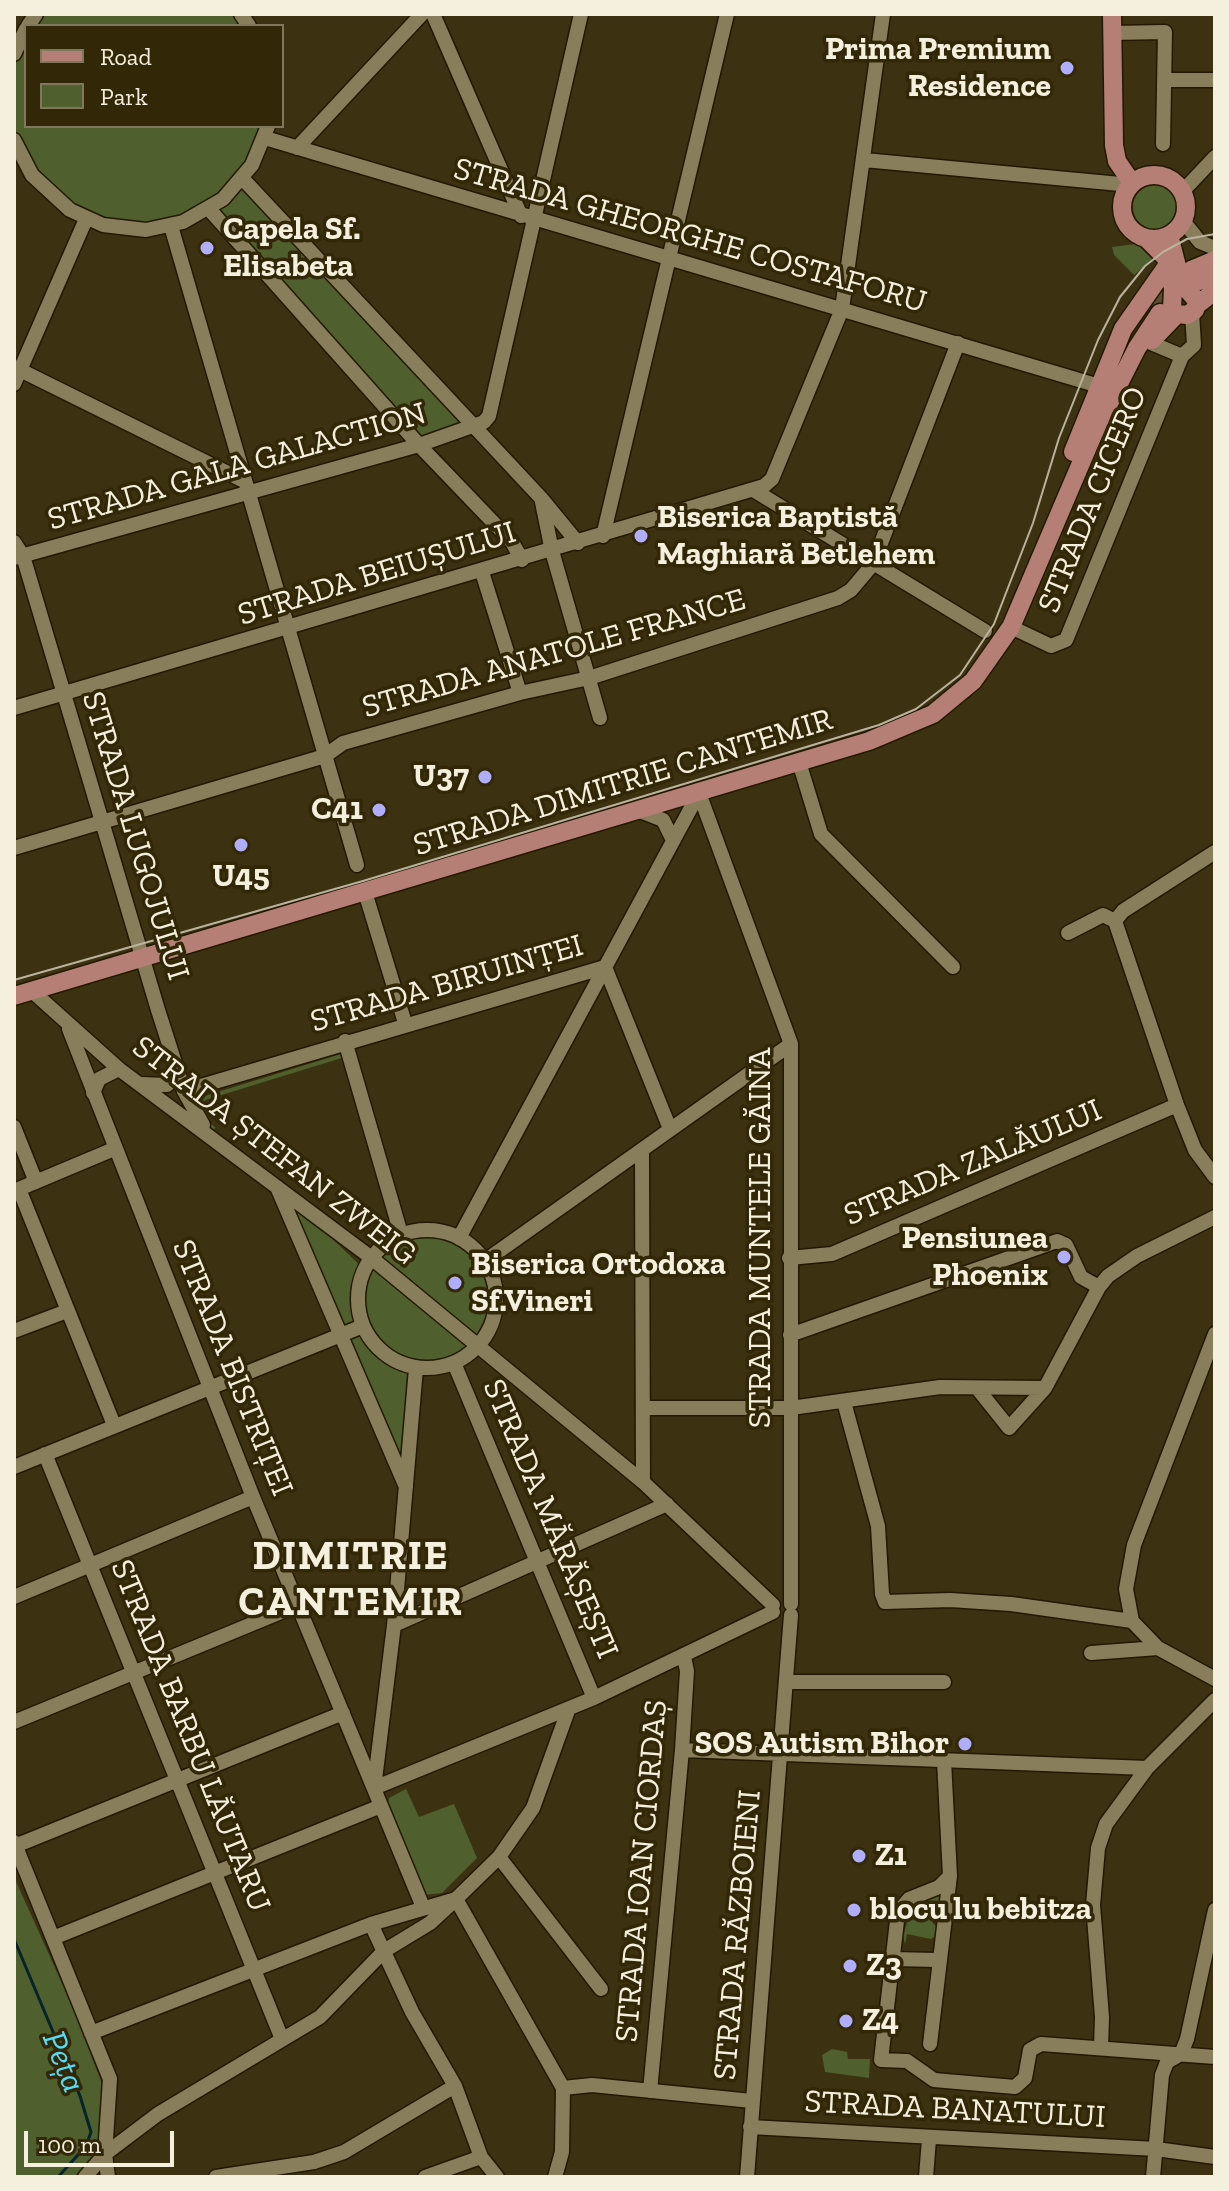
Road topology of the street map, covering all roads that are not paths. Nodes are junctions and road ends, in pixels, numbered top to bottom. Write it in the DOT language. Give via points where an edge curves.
graph roads {
  1 [pos="422,14"];
  2 [pos="433,14"];
  3 [pos="581,14"];
  4 [pos="727,14"];
  5 [pos="883,14"];
  6 [pos="1112,23"];
  7 [pos="24,33"];
  8 [pos="15,51"];
  9 [pos="1164,80"];
  10 [pos="1215,80"];
  11 [pos="266,132"];
  12 [pos="14,143"];
  13 [pos="1163,144"];
  14 [pos="297,148"];
  15 [pos="1215,157"];
  16 [pos="864,160"];
  17 [pos="243,179"];
  18 [pos="1137,181"];
  19 [pos="1182,192"];
  20 [pos="209,209"];
  21 [pos="526,217"];
  22 [pos="86,219"];
  23 [pos="1183,221"];
  24 [pos="171,226"];
  25 [pos="1169,235"];
  26 [pos="1146,238"];
  27 [pos="1215,248"];
  28 [pos="669,259"];
  29 [pos="1215,260"];
  30 [pos="1167,266"];
  31 [pos="1205,279"];
  32 [pos="842,309"];
  33 [pos="1176,311"];
  34 [pos="958,343"];
  35 [pos="1151,343"];
  36 [pos="1182,356"];
  37 [pos="17,368"];
  38 [pos="14,384"];
  39 [pos="1099,386"];
  40 [pos="474,429"];
  41 [pos="419,445"];
  42 [pos="242,480"];
  43 [pos="1070,488"];
  44 [pos="755,491"];
  45 [pos="247,495"];
  46 [pos="541,498"];
  47 [pos="1054,524"];
  48 [pos="603,536"];
  49 [pos="14,542"];
  50 [pos="578,543"];
  51 [pos="552,551"];
  52 [pos="18,557"];
  53 [pos="522,560"];
  54 [pos="873,564"];
  55 [pos="482,572"];
  56 [pos="1011,627"];
  57 [pos="287,630"];
  58 [pos="985,631"];
  59 [pos="589,678"];
  60 [pos="520,693"];
  61 [pos="63,694"];
  62 [pos="14,708"];
  63 [pos="600,718"];
  64 [pos="325,756"];
  65 [pos="799,762"];
  66 [pos="699,793"];
  67 [pos="639,811"];
  68 [pos="99,822"];
  69 [pos="673,840"];
  70 [pos="14,848"];
  71 [pos="1215,852"];
  72 [pos="357,865"];
  73 [pos="365,892"];
  74 [pos="1115,921"];
  75 [pos="1068,933"];
  76 [pos="141,959"];
  77 [pos="605,967"];
  78 [pos="953,967"];
  79 [pos="23,994"];
  80 [pos="405,1023"];
  81 [pos="67,1024"];
  82 [pos="345,1041"];
  83 [pos="791,1044"];
  84 [pos="177,1068"];
  85 [pos="119,1069"];
  86 [pos="141,1084"];
  87 [pos="184,1091"];
  88 [pos="93,1093"];
  89 [pos="1177,1105"];
  90 [pos="14,1127"];
  91 [pos="670,1129"];
  92 [pos="216,1140"];
  93 [pos="114,1149"];
  94 [pos="642,1150"];
  95 [pos="1215,1177"];
  96 [pos="36,1182"];
  97 [pos="277,1186"];
  98 [pos="16,1190"];
  99 [pos="1215,1217"];
  100 [pos="401,1234"];
  101 [pos="459,1238"];
  102 [pos="371,1258"];
  103 [pos="789,1258"];
  104 [pos="485,1261"];
  105 [pos="1099,1287"];
  106 [pos="67,1311"];
  107 [pos="363,1326"];
  108 [pos="14,1331"];
  109 [pos="1215,1334"];
  110 [pos="341,1335"];
  111 [pos="790,1335"];
  112 [pos="478,1346"];
  113 [pos="454,1363"];
  114 [pos="416,1368"];
  115 [pos="209,1386"];
  116 [pos="977,1388"];
  117 [pos="1045,1388"];
  118 [pos="844,1402"];
  119 [pos="644,1408"];
  120 [pos="791,1408"];
  121 [pos="114,1425"];
  122 [pos="45,1454"];
  123 [pos="14,1467"];
  124 [pos="643,1482"];
  125 [pos="408,1490"];
  126 [pos="253,1497"];
  127 [pos="667,1504"];
  128 [pos="539,1562"];
  129 [pos="90,1566"];
  130 [pos="14,1597"];
  131 [pos="298,1605"];
  132 [pos="780,1609"];
  133 [pos="1132,1621"];
  134 [pos="394,1625"];
  135 [pos="1158,1648"];
  136 [pos="1091,1653"];
  137 [pos="684,1657"];
  138 [pos="134,1673"];
  139 [pos="1215,1679"];
  140 [pos="786,1682"];
  141 [pos="944,1682"];
  142 [pos="594,1698"];
  143 [pos="1215,1700"];
  144 [pos="569,1708"];
  145 [pos="343,1713"];
  146 [pos="14,1722"];
  147 [pos="682,1750"];
  148 [pos="781,1754"];
  149 [pos="944,1761"];
  150 [pos="1147,1768"];
  151 [pos="177,1780"];
  152 [pos="374,1788"];
  153 [pos="381,1806"];
  154 [pos="15,1844"];
  155 [pos="499,1857"];
  156 [pos="215,1874"];
  157 [pos="950,1876"];
  158 [pos="456,1899"];
  159 [pos="423,1907"];
  160 [pos="1215,1910"];
  161 [pos="371,1924"];
  162 [pos="53,1938"];
  163 [pos="384,1951"];
  164 [pos="891,1959"];
  165 [pos="937,1960"];
  166 [pos="255,1970"];
  167 [pos="601,1989"];
  168 [pos="91,2033"];
  169 [pos="282,2039"];
  170 [pos="930,2044"];
  171 [pos="1101,2048"];
  172 [pos="1181,2054"];
  173 [pos="1215,2057"];
  174 [pos="455,2086"];
  175 [pos="563,2088"];
  176 [pos="650,2091"];
  177 [pos="752,2101"];
  178 [pos="750,2127"];
  179 [pos="929,2139"];
  180 [pos="1156,2149"];
  181 [pos="105,2154"];
  182 [pos="481,2157"];
  183 [pos="1215,2157"];
  184 [pos="85,2177"];
  185 [pos="108,2177"];
  186 [pos="216,2177"];
  187 [pos="425,2177"];
  188 [pos="497,2177"];
  189 [pos="555,2177"];
  190 [pos="747,2177"];
  191 [pos="926,2177"];
  192 [pos="1153,2177"];
  1 -- 14 [label="street"];
  2 -- 21 [label="street"];
  3 -- 21 [label="street"];
  4 -- 28 [label="street"];
  5 -- 16 [label="street"];
  6 -- 9 [label="street" via="1165,32"];
  6 -- 18 [label="main road" via="1117,161"];
  7 -- 8 [label="street"];
  9 -- 10 [label="street"];
  9 -- 13 [label="street"];
  11 -- 14 [label="street, STRADA GHEORGHE COSTAFORU"];
  11 -- 17 [label="street"];
  12 -- 22 [label="street" via="43,188"];
  14 -- 21 [label="street, STRADA GHEORGHE COSTAFORU"];
  15 -- 19 [label="street"];
  16 -- 18 [label="street"];
  16 -- 32 [label="street"];
  17 -- 20 [label="street"];
  17 -- 40 [label="street"];
  18 -- 19 [label="main road" via="1171,180"];
  18 -- 26 [label="main road" via="1123,198 1123,214 1129,228"];
  19 -- 23 [label="main road"];
  20 -- 24 [label="street"];
  20 -- 41 [label="street"];
  21 -- 28 [label="street, STRADA GHEORGHE COSTAFORU"];
  21 -- 40 [label="street" via="489,416"];
  22 -- 24 [label="street" via="130,229"];
  22 -- 37 [label="street"];
  23 -- 25 [label="main road"];
  23 -- 27 [label="street" via="1200,242"];
  24 -- 42 [label="street"];
  25 -- 26 [label="main road"];
  25 -- 33 [label="main road" via="1181,282 1197,298"];
  26 -- 30 [label="main road" via="1163,252"];
  28 -- 32 [label="street, STRADA GHEORGHE COSTAFORU"];
  28 -- 48 [label="street"];
  29 -- 31 [label="main road"];
  30 -- 33 [label="main road" via="1173,288 1170,306"];
  30 -- 39 [label="main road" via="1129,317"];
  31 -- 33 [label="main road"];
  32 -- 34 [label="street, STRADA GHEORGHE COSTAFORU"];
  32 -- 44 [label="street" via="772,479"];
  33 -- 35 [label="main road"];
  33 -- 36 [label="street" via="1193,340"];
  33 -- 43 [label="main road, STRADA DIMITRIE CANTEMIR" via="1121,355"];
  34 -- 39 [label="street, STRADA GHEORGHE COSTAFORU"];
  34 -- 54 [label="street, STRADA ANATOLE FRANCE"];
  35 -- 36 [label="street, STRADA CICERO"];
  35 -- 43 [label="main road" via="1100,450"];
  36 -- 56 [label="street, STRADA CICERO" via="1066,640 1051,646"];
  37 -- 38 [label="street"];
  37 -- 42 [label="street"];
  39 -- 47 [label="main road" via="1061,487"];
  40 -- 41 [label="street, STRADA GALA GALACTION"];
  40 -- 46 [label="street"];
  41 -- 45 [label="street, STRADA GALA GALACTION"];
  41 -- 53 [label="street" via="512,542"];
  42 -- 45 [label="street"];
  43 -- 47 [label="main road, STRADA DIMITRIE CANTEMIR"];
  44 -- 48 [label="street, STRADA BEIUȘULUI"];
  44 -- 54 [label="street"];
  45 -- 52 [label="street, STRADA GALA GALACTION"];
  45 -- 57 [label="street"];
  46 -- 50 [label="street"];
  46 -- 51 [label="street"];
  47 -- 56 [label="main road, STRADA DIMITRIE CANTEMIR"];
  48 -- 50 [label="street, STRADA BEIUȘULUI"];
  49 -- 52 [label="street, STRADA LUGOJULUI"];
  50 -- 51 [label="street, STRADA BEIUȘULUI"];
  51 -- 53 [label="street, STRADA BEIUȘULUI"];
  51 -- 59 [label="street"];
  52 -- 61 [label="street, STRADA LUGOJULUI"];
  53 -- 55 [label="street, STRADA BEIUȘULUI"];
  54 -- 58 [label="street"];
  54 -- 59 [label="street, STRADA ANATOLE FRANCE" via="851,590 828,604"];
  55 -- 57 [label="street, STRADA BEIUȘULUI"];
  55 -- 60 [label="street"];
  56 -- 65 [label="main road, STRADA DIMITRIE CANTEMIR" via="983,669 945,707 891,734"];
  57 -- 61 [label="street, STRADA BEIUȘULUI"];
  57 -- 64 [label="street"];
  59 -- 60 [label="street, STRADA ANATOLE FRANCE"];
  59 -- 63 [label="street"];
  60 -- 64 [label="street, STRADA ANATOLE FRANCE" via="343,743"];
  61 -- 62 [label="street, STRADA BEIUȘULUI"];
  61 -- 68 [label="street, STRADA LUGOJULUI"];
  64 -- 68 [label="street, STRADA ANATOLE FRANCE"];
  64 -- 72 [label="street"];
  65 -- 66 [label="main road, STRADA DIMITRIE CANTEMIR"];
  65 -- 78 [label="street" via="821,834"];
  66 -- 67 [label="main road, STRADA DIMITRIE CANTEMIR"];
  66 -- 69 [label="street"];
  66 -- 83 [label="street, STRADA MUNTELE GĂINA"];
  67 -- 69 [label="street" via="663,820"];
  67 -- 73 [label="main road, STRADA DIMITRIE CANTEMIR"];
  68 -- 70 [label="street, STRADA ANATOLE FRANCE"];
  68 -- 76 [label="street, STRADA LUGOJULUI"];
  69 -- 77 [label="street"];
  71 -- 74 [label="street"];
  73 -- 76 [label="main road, STRADA DIMITRIE CANTEMIR"];
  73 -- 80 [label="street"];
  74 -- 75 [label="street" via="1103,915"];
  74 -- 89 [label="street"];
  76 -- 79 [label="main road, STRADA DIMITRIE CANTEMIR"];
  76 -- 84 [label="street, STRADA LUGOJULUI"];
  77 -- 80 [label="street, STRADA BIRUINȚEI"];
  77 -- 91 [label="street, STRADA BIRUINȚEI"];
  77 -- 101 [label="street"];
  79 -- 81 [label="street, STRADA ȘTEFAN ZWEIG" via="50,1004"];
  80 -- 82 [label="street, STRADA BIRUINȚEI"];
  81 -- 85 [label="street, STRADA ȘTEFAN ZWEIG"];
  81 -- 88 [label="street, STRADA BISTRIȚEI"];
  82 -- 87 [label="street, STRADA BIRUINȚEI"];
  82 -- 100 [label="street"];
  83 -- 91 [label="street"];
  83 -- 103 [label="street, STRADA MUNTELE GĂINA"];
  84 -- 86 [label="street" via="167,1085"];
  84 -- 87 [label="street, STRADA LUGOJULUI"];
  85 -- 86 [label="street, STRADA ȘTEFAN ZWEIG"];
  85 -- 88 [label="street" via="99,1079"];
  86 -- 92 [label="street, STRADA ȘTEFAN ZWEIG"];
  87 -- 92 [label="street, STRADA LUGOJULUI"];
  88 -- 93 [label="street, STRADA BISTRIȚEI"];
  89 -- 95 [label="street" via="1195,1150"];
  89 -- 103 [label="street, STRADA ZALĂULUI" via="832,1254"];
  90 -- 96 [label="street"];
  91 -- 94 [label="street"];
  92 -- 97 [label="street, STRADA ȘTEFAN ZWEIG"];
  93 -- 96 [label="street"];
  93 -- 115 [label="street, STRADA BISTRIȚEI"];
  94 -- 104 [label="street"];
  94 -- 119 [label="street"];
  96 -- 98 [label="street"];
  97 -- 102 [label="street, STRADA ȘTEFAN ZWEIG"];
  97 -- 110 [label="street"];
  98 -- 106 [label="street"];
  99 -- 105 [label="street" via="1120,1266"];
  100 -- 101 [label="street" via="430,1230"];
  100 -- 102 [label="street"];
  101 -- 104 [label="street"];
  102 -- 107 [label="street" via="358,1293"];
  102 -- 112 [label="street, STRADA ȘTEFAN ZWEIG"];
  103 -- 111 [label="street, STRADA MUNTELE GĂINA"];
  104 -- 112 [label="street" via="496,1304"];
  105 -- 111 [label="street" via="1081,1277 1066,1245 1057,1241"];
  105 -- 117 [label="street"];
  106 -- 108 [label="street"];
  106 -- 121 [label="street"];
  107 -- 110 [label="street"];
  107 -- 114 [label="street" via="381,1351"];
  109 -- 133 [label="street" via="1134,1545 1126,1589"];
  110 -- 115 [label="street"];
  110 -- 125 [label="street"];
  111 -- 120 [label="street, STRADA MUNTELE GĂINA"];
  112 -- 113 [label="street"];
  112 -- 124 [label="street, STRADA ȘTEFAN ZWEIG"];
  113 -- 114 [label="street"];
  113 -- 128 [label="street, STRADA MĂRĂȘEȘTI"];
  114 -- 125 [label="street"];
  115 -- 121 [label="street"];
  115 -- 126 [label="street, STRADA BISTRIȚEI"];
  116 -- 117 [label="street"];
  116 -- 117 [label="street" via="1009,1428"];
  116 -- 118 [label="street" via="940,1387"];
  118 -- 120 [label="street"];
  118 -- 133 [label="street" via="878,1526 885,1602 1011,1604"];
  119 -- 120 [label="street"];
  119 -- 124 [label="street"];
  120 -- 132 [label="street, STRADA MUNTELE GĂINA" via="789,1555"];
  121 -- 122 [label="street"];
  122 -- 123 [label="street"];
  122 -- 129 [label="street, STRADA BARBU LĂUTARU"];
  124 -- 127 [label="street, STRADA ȘTEFAN ZWEIG"];
  125 -- 134 [label="street"];
  126 -- 129 [label="street"];
  126 -- 131 [label="street, STRADA BISTRIȚEI"];
  127 -- 128 [label="street"];
  127 -- 132 [label="street, STRADA ȘTEFAN ZWEIG"];
  128 -- 134 [label="street"];
  128 -- 142 [label="street, STRADA MĂRĂȘEȘTI"];
  129 -- 130 [label="street"];
  129 -- 138 [label="street, STRADA BARBU LĂUTARU"];
  131 -- 138 [label="street"];
  131 -- 145 [label="street, STRADA BISTRIȚEI"];
  132 -- 137 [label="street"];
  132 -- 140 [label="street, STRADA RĂZBOIENI"];
  133 -- 135 [label="street"];
  134 -- 152 [label="street"];
  135 -- 136 [label="street"];
  135 -- 139 [label="street"];
  137 -- 142 [label="street"];
  137 -- 147 [label="street, STRADA IOAN CIORDAȘ"];
  138 -- 146 [label="street"];
  138 -- 151 [label="street, STRADA BARBU LĂUTARU"];
  140 -- 141 [label="street"];
  140 -- 148 [label="street, STRADA RĂZBOIENI"];
  142 -- 144 [label="street"];
  143 -- 150 [label="street"];
  144 -- 152 [label="street"];
  144 -- 155 [label="street" via="533,1808"];
  145 -- 151 [label="street"];
  145 -- 152 [label="street, STRADA BISTRIȚEI"];
  147 -- 148 [label="street"];
  147 -- 176 [label="street, STRADA IOAN CIORDAȘ"];
  148 -- 149 [label="street"];
  148 -- 177 [label="street, STRADA RĂZBOIENI"];
  149 -- 150 [label="street"];
  149 -- 157 [label="street"];
  150 -- 171 [label="street" via="1106,1824 1098,1848 1093,1905"];
  151 -- 154 [label="street"];
  151 -- 156 [label="street, STRADA BARBU LĂUTARU"];
  152 -- 153 [label="street, STRADA BISTRIȚEI"];
  153 -- 156 [label="street"];
  153 -- 159 [label="street, STRADA BISTRIȚEI"];
  154 -- 162 [label="street"];
  155 -- 158 [label="street"];
  155 -- 167 [label="street"];
  156 -- 162 [label="street"];
  156 -- 166 [label="street, STRADA BARBU LĂUTARU"];
  157 -- 164 [label="street" via="939,1887 909,1899 898,1912"];
  157 -- 165 [label="street"];
  158 -- 159 [label="street"];
  158 -- 163 [label="street" via="430,1923"];
  158 -- 175 [label="street"];
  159 -- 161 [label="street"];
  160 -- 172 [label="street"];
  161 -- 163 [label="street"];
  161 -- 166 [label="street"];
  162 -- 168 [label="street"];
  163 -- 169 [label="street" via="331,2008"];
  163 -- 174 [label="street"];
  164 -- 165 [label="street"];
  164 -- 171 [label="street" via="881,2060 907,2061 934,2080 1015,2087 1025,2078 1034,2046"];
  165 -- 170 [label="street"];
  166 -- 168 [label="street"];
  166 -- 169 [label="street, STRADA BARBU LĂUTARU"];
  168 -- 181 [label="street" via="111,2088"];
  169 -- 181 [label="street" via="195,2090"];
  171 -- 172 [label="street"];
  172 -- 173 [label="street"];
  172 -- 180 [label="street" via="1167,2062 1162,2075"];
  174 -- 182 [label="street"];
  174 -- 186 [label="street" via="344,2152 314,2162"];
  175 -- 176 [label="street"];
  175 -- 189 [label="street" via="564,2130"];
  176 -- 177 [label="street"];
  177 -- 178 [label="street, STRADA RĂZBOIENI"];
  178 -- 179 [label="street, STRADA BANATULUI"];
  178 -- 190 [label="street, STRADA RĂZBOIENI"];
  179 -- 180 [label="street, STRADA BANATULUI"];
  179 -- 191 [label="street"];
  180 -- 183 [label="street, STRADA BANATULUI"];
  180 -- 192 [label="street"];
  181 -- 184 [label="street"];
  181 -- 185 [label="street"];
  182 -- 187 [label="street"];
  182 -- 188 [label="street"];
}
